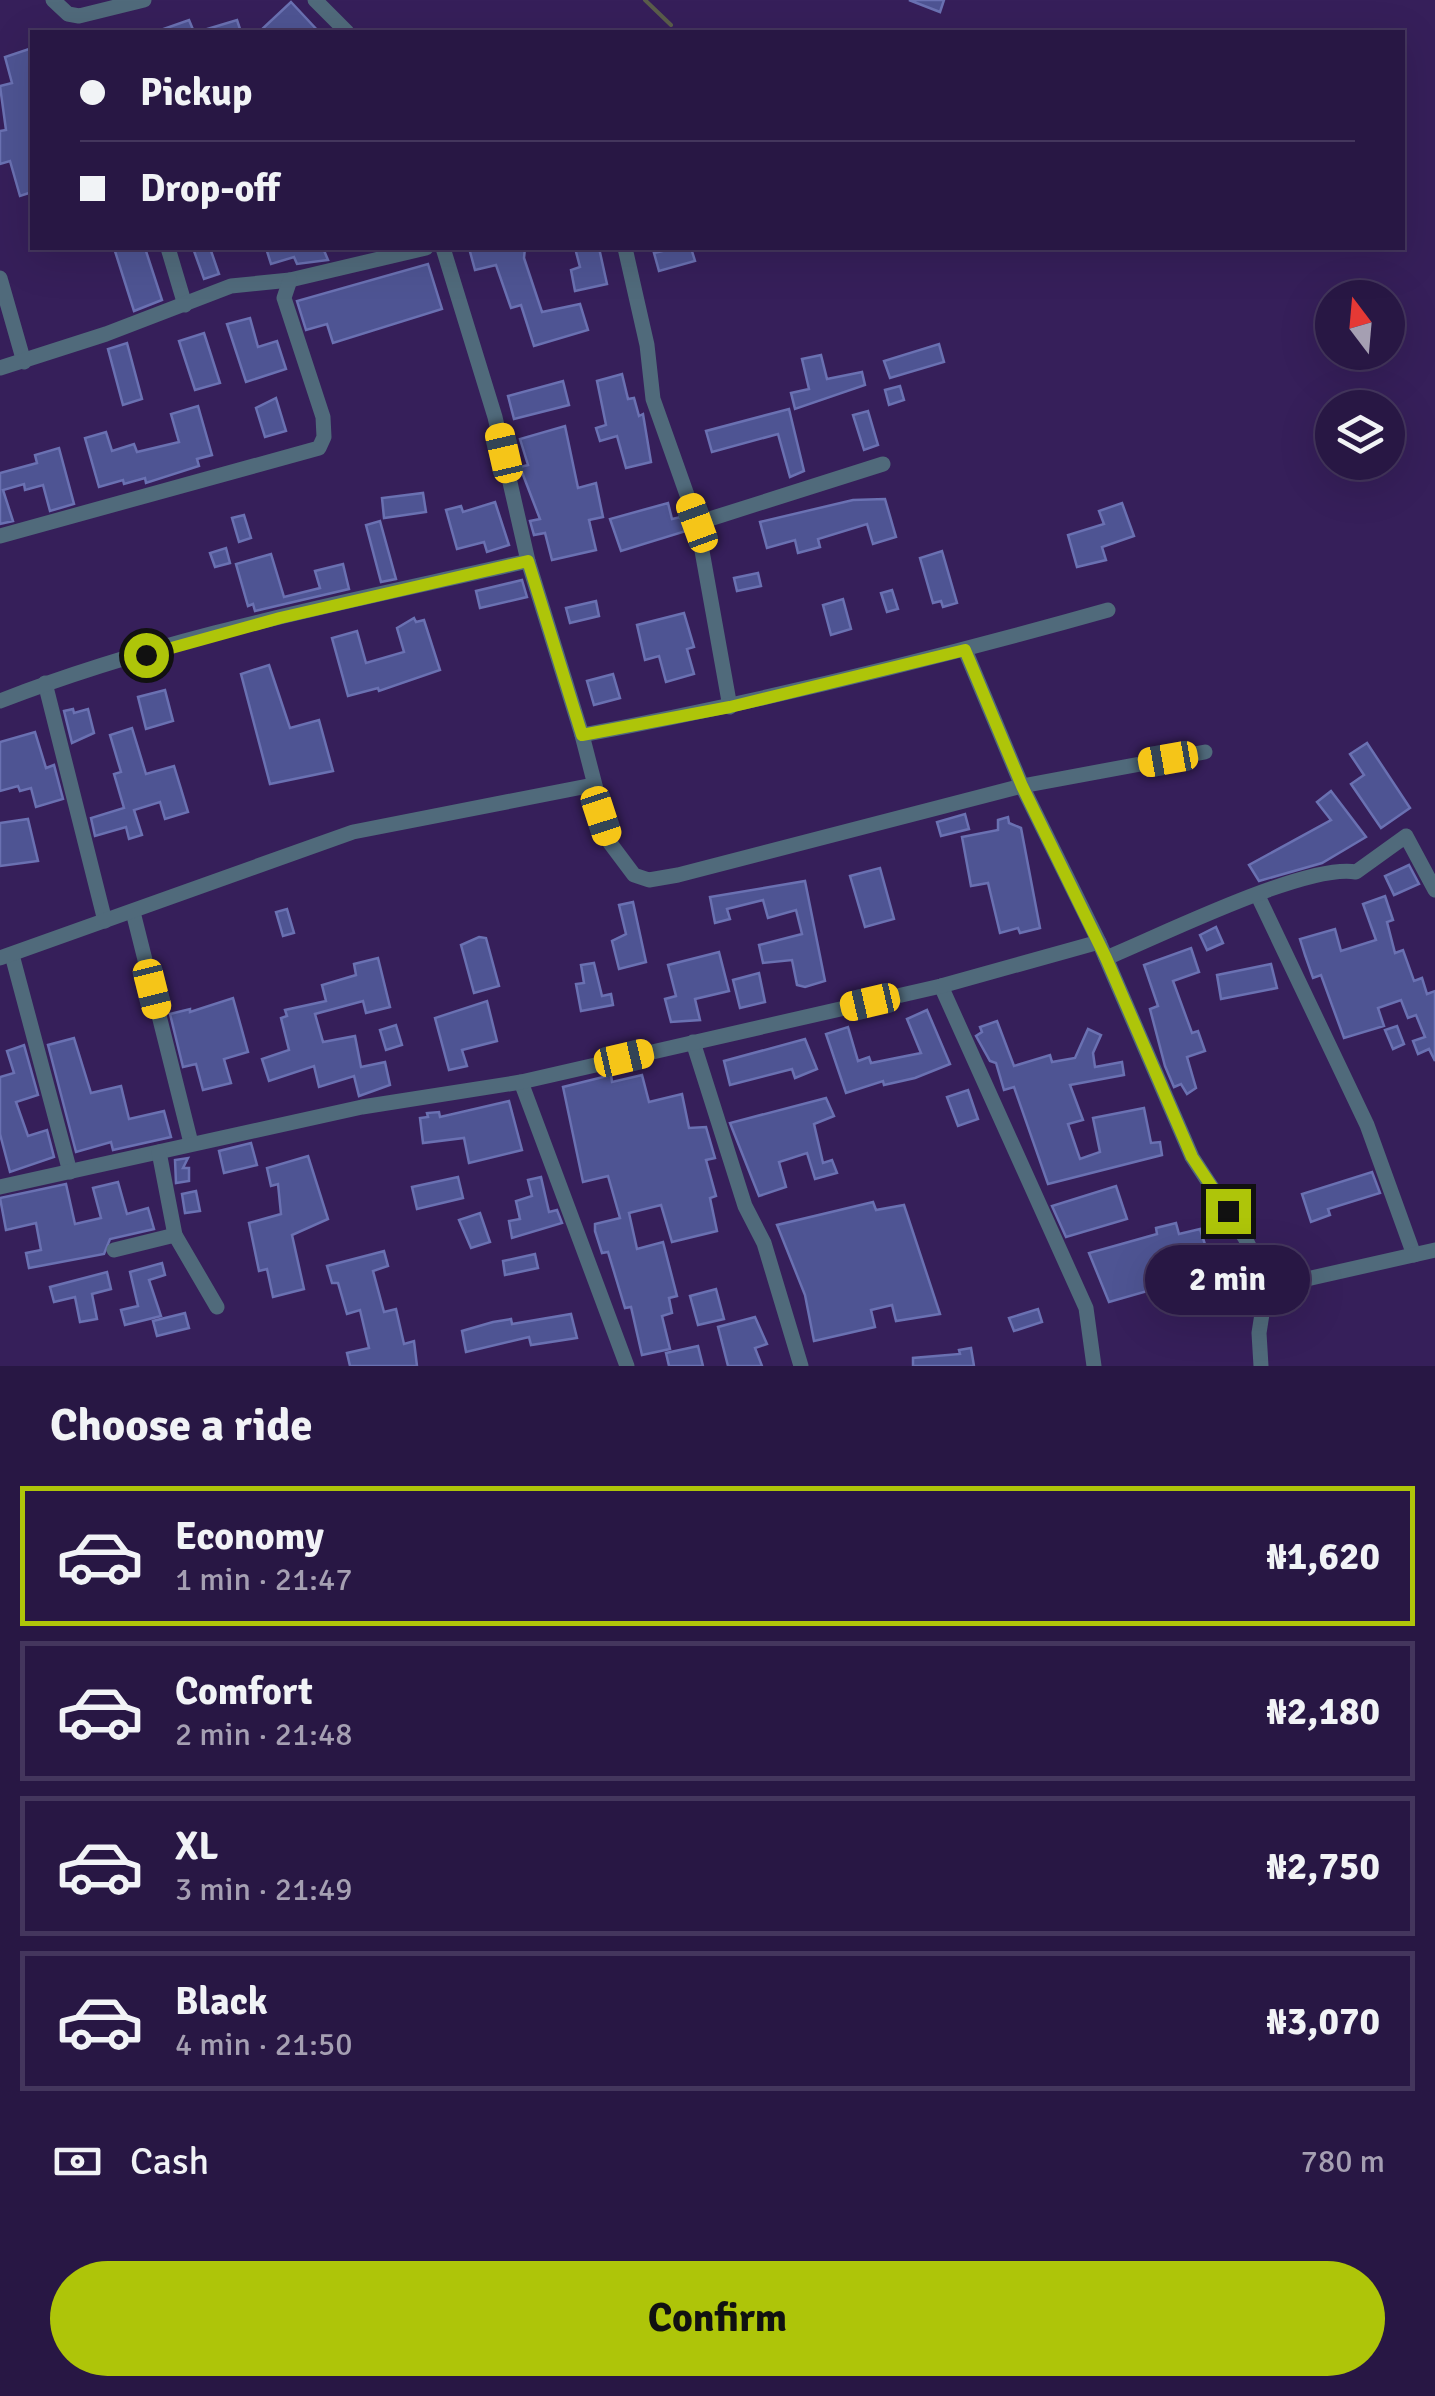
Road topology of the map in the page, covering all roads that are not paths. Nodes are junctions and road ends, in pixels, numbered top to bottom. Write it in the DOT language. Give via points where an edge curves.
graph roads {
  1 [pos="53,0"];
  2 [pos="144,0"];
  3 [pos="316,0"];
  4 [pos="68,14"];
  5 [pos="76,30"];
  6 [pos="346,30"];
  7 [pos="169,250"];
  8 [pos="418,250"];
  9 [pos="445,250"];
  10 [pos="625,250"];
  11 [pos="0,278"];
  12 [pos="290,280"];
  13 [pos="185,305"];
  14 [pos="24,362"];
  15 [pos="0,368"];
  16 [pos="883,464"];
  17 [pos="697,523"];
  18 [pos="0,536"];
  19 [pos="528,561"];
  20 [pos="1108,610"];
  21 [pos="965,650"];
  22 [pos="45,683"];
  23 [pos="0,700"];
  24 [pos="730,707"];
  25 [pos="582,735"];
  26 [pos="1205,752"];
  27 [pos="593,784"];
  28 [pos="1022,786"];
  29 [pos="1435,890"];
  30 [pos="1258,896"];
  31 [pos="133,912"];
  32 [pos="105,921"];
  33 [pos="1099,942"];
  34 [pos="6,957"];
  35 [pos="1106,958"];
  36 [pos="941,986"];
  37 [pos="693,1042"];
  38 [pos="521,1082"];
  39 [pos="191,1143"];
  40 [pos="159,1152"];
  41 [pos="70,1172"];
  42 [pos="0,1187"];
  43 [pos="175,1234"];
  44 [pos="114,1250"];
  45 [pos="1435,1250"];
  46 [pos="1414,1255"];
  47 [pos="1267,1282"];
  48 [pos="217,1307"];
  49 [pos="627,1366"];
  50 [pos="801,1366"];
  51 [pos="1094,1366"];
  52 [pos="1261,1366"];
  1 -- 4 [label="street"];
  2 -- 4 [label="street"];
  3 -- 6 [label="street"];
  4 -- 5 [label="street"];
  7 -- 13 [label="street"];
  8 -- 12 [label="street"];
  9 -- 19 [label="street" via="496,417"];
  10 -- 17 [label="street" via="653,399"];
  11 -- 14 [label="street"];
  12 -- 13 [label="street" via="231,286"];
  12 -- 18 [label="street" via="284,298 323,416 320,448"];
  13 -- 14 [label="street"];
  14 -- 15 [label="street"];
  16 -- 17 [label="street"];
  17 -- 24 [label="street"];
  19 -- 22 [label="street" via="280,618"];
  19 -- 25 [label="street"];
  20 -- 21 [label="street"];
  21 -- 24 [label="street"];
  21 -- 28 [label="street"];
  22 -- 23 [label="street"];
  22 -- 32 [label="street"];
  24 -- 25 [label="street"];
  25 -- 27 [label="street"];
  26 -- 28 [label="street"];
  27 -- 28 [label="street" via="610,843 625,868 648,880"];
  27 -- 31 [label="street" via="353,832"];
  28 -- 33 [label="street"];
  29 -- 30 [label="street" via="1406,836 1356,872 1338,869"];
  30 -- 35 [label="street"];
  30 -- 46 [label="street" via="1367,1125"];
  31 -- 32 [label="street"];
  31 -- 39 [label="street"];
  32 -- 34 [label="street"];
  33 -- 35 [label="street"];
  33 -- 36 [label="street"];
  34 -- 41 [label="street"];
  35 -- 47 [label="street" via="1192,1157"];
  36 -- 37 [label="street"];
  36 -- 51 [label="street" via="1086,1308"];
  37 -- 38 [label="street"];
  37 -- 50 [label="street"];
  38 -- 39 [label="street"];
  38 -- 49 [label="street"];
  39 -- 40 [label="street"];
  40 -- 41 [label="street"];
  40 -- 43 [label="street"];
  41 -- 42 [label="street"];
  43 -- 44 [label="street"];
  43 -- 48 [label="street"];
  45 -- 46 [label="street"];
  46 -- 47 [label="street"];
  47 -- 52 [label="street"];
}
